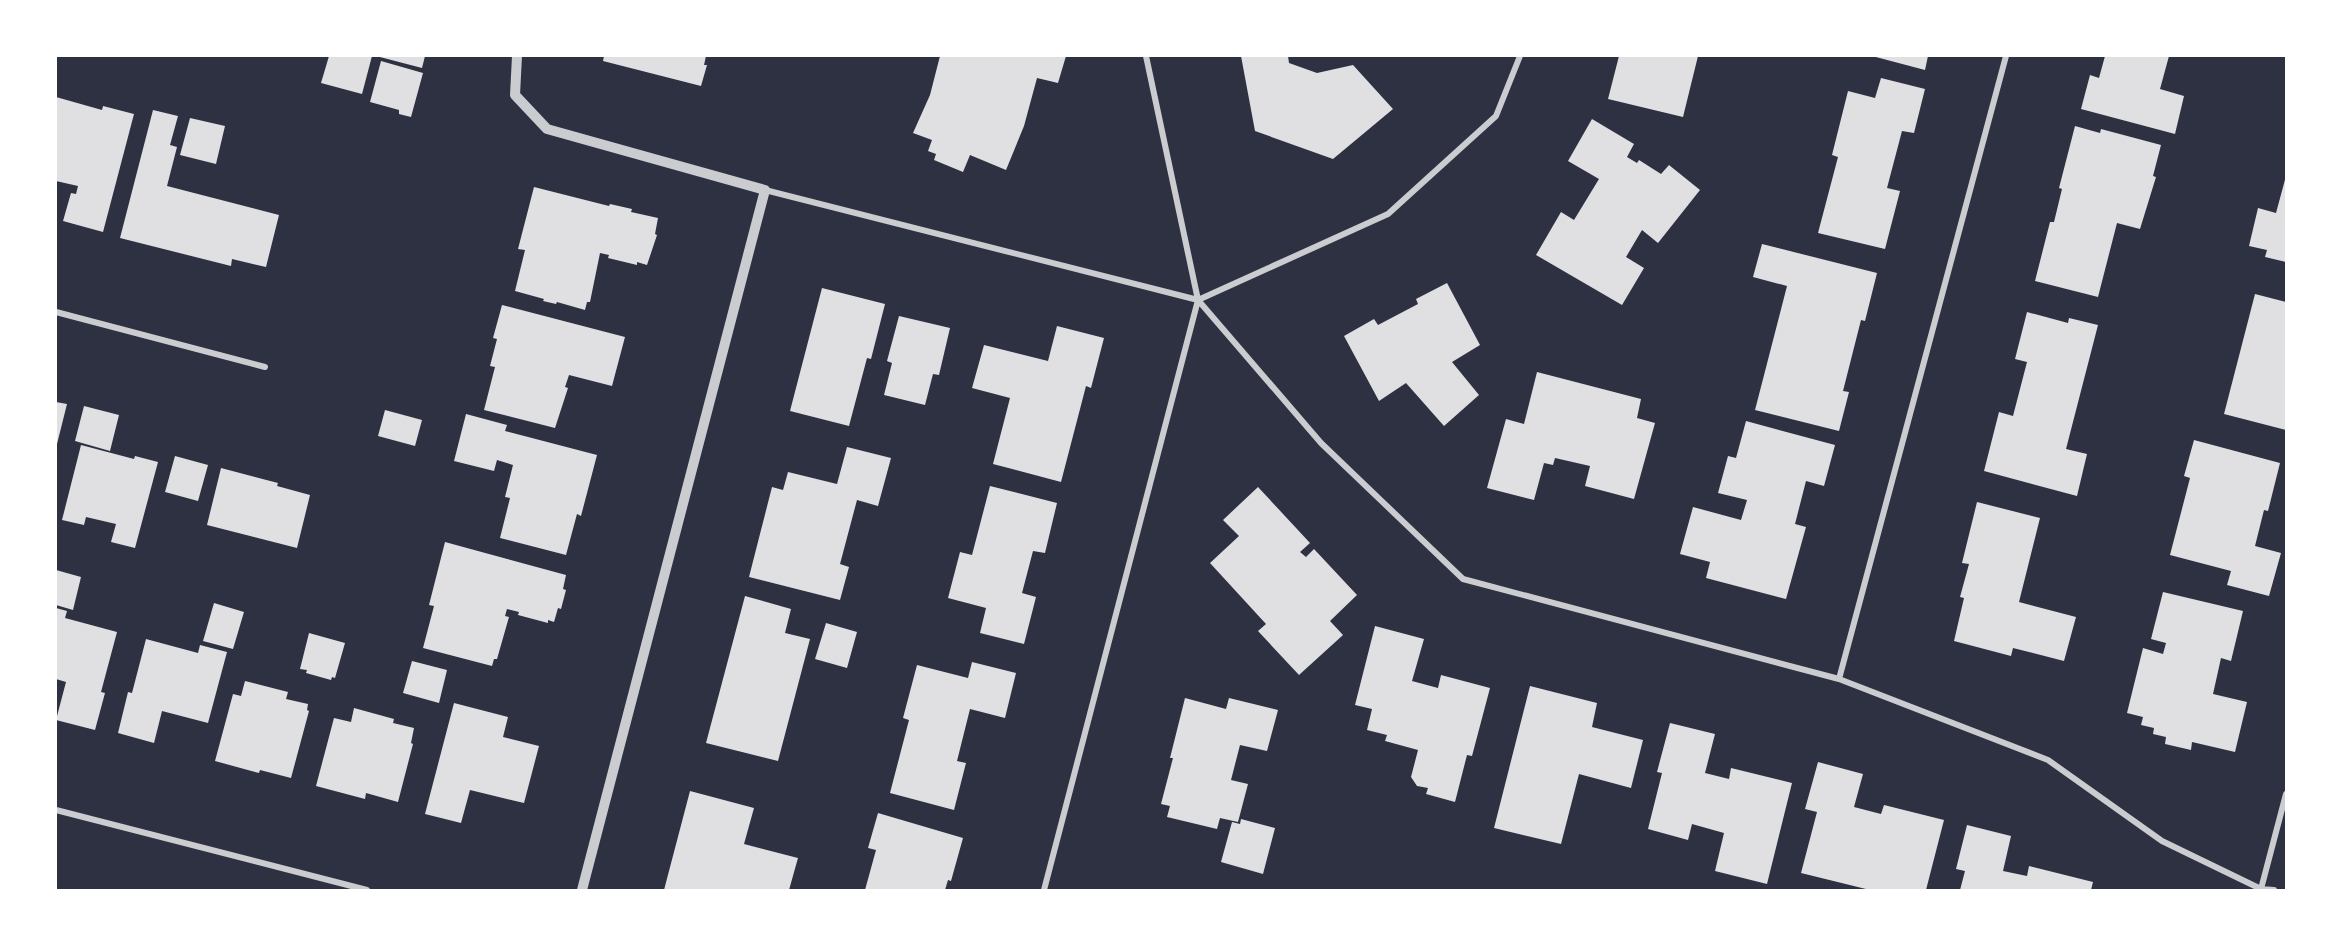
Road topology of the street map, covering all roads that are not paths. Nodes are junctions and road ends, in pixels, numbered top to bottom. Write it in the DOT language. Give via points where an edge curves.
graph roads {
  1 [pos="517,56"];
  2 [pos="1146,56"];
  3 [pos="1520,56"];
  4 [pos="2006,56"];
  5 [pos="765,190"];
  6 [pos="1198,300"];
  7 [pos="56,312"];
  8 [pos="265,367"];
  9 [pos="1839,679"];
  10 [pos="2286,794"];
  11 [pos="56,810"];
  12 [pos="2261,889"];
  13 [pos="367,891"];
  14 [pos="582,891"];
  15 [pos="1044,891"];
  16 [pos="2274,891"];
  1 -- 5 [label="street" via="516,95 547,129"];
  2 -- 6 [label="street"];
  3 -- 6 [label="street" via="1496,116 1388,214"];
  4 -- 9 [label="street"];
  5 -- 6 [label="street"];
  5 -- 14 [label="street"];
  6 -- 9 [label="street" via="1321,443 1463,579"];
  6 -- 15 [label="street"];
  7 -- 8 [label="street"];
  9 -- 12 [label="street" via="2048,759 2162,841"];
  10 -- 12 [label="street"];
  11 -- 13 [label="street"];
  12 -- 16 [label="street"];
}
